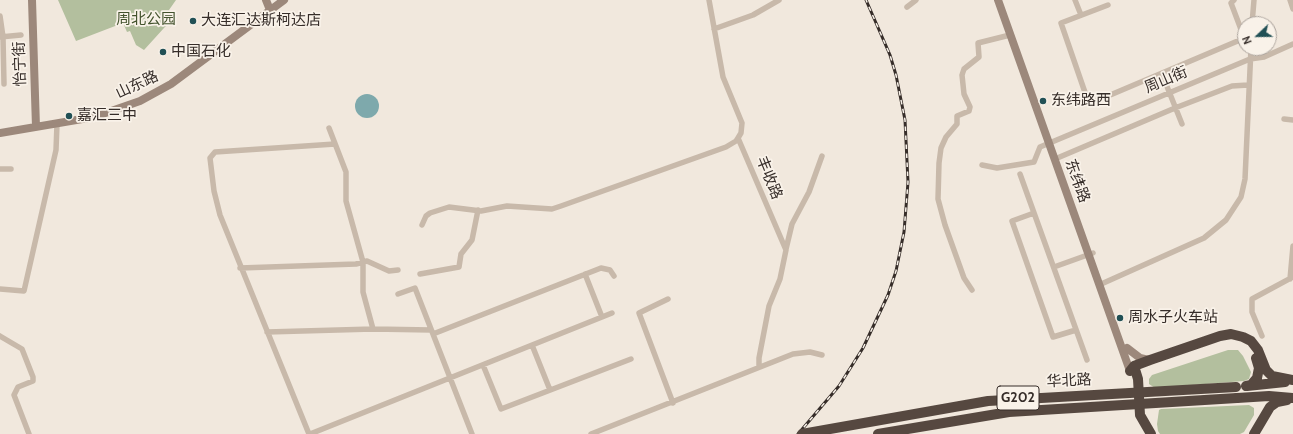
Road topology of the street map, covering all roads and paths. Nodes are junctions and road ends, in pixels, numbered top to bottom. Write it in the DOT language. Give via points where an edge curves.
graph roads {
  1 [pos="32,0"];
  2 [pos="266,0"];
  3 [pos="284,0"];
  4 [pos="709,0"];
  5 [pos="779,0"];
  6 [pos="916,0"];
  7 [pos="998,0"];
  8 [pos="1003,0"];
  9 [pos="1075,0"];
  10 [pos="1234,0"];
  11 [pos="1254,0"];
  12 [pos="1290,0"];
  13 [pos="1108,5"];
  14 [pos="907,7"];
  15 [pos="1293,9"];
  16 [pos="270,10"];
  17 [pos="1081,15"];
  18 [pos="0,16"];
  19 [pos="1253,16"];
  20 [pos="714,29"];
  21 [pos="21,34"];
  22 [pos="1010,35"];
  23 [pos="2,37"];
  24 [pos="1293,44"];
  25 [pos="1250,56"];
  26 [pos="1250,59"];
  27 [pos="1162,74"];
  28 [pos="4,84"];
  29 [pos="1248,85"];
  30 [pos="1169,92"];
  31 [pos="1175,108"];
  32 [pos="1284,120"];
  33 [pos="1293,120"];
  34 [pos="57,124"];
  35 [pos="1182,124"];
  36 [pos="36,127"];
  37 [pos="329,128"];
  38 [pos="0,133"];
  39 [pos="738,138"];
  40 [pos="1051,142"];
  41 [pos="335,144"];
  42 [pos="822,156"];
  43 [pos="1057,158"];
  44 [pos="982,165"];
  45 [pos="0,169"];
  46 [pos="11,169"];
  47 [pos="1020,174"];
  48 [pos="478,210"];
  49 [pos="1034,213"];
  50 [pos="422,225"];
  51 [pos="1293,246"];
  52 [pos="786,250"];
  53 [pos="1091,254"];
  54 [pos="363,262"];
  55 [pos="1054,267"];
  56 [pos="240,268"];
  57 [pos="398,270"];
  58 [pos="420,274"];
  59 [pos="585,274"];
  60 [pos="614,276"];
  61 [pos="1291,278"];
  62 [pos="1102,284"];
  63 [pos="0,290"];
  64 [pos="972,290"];
  65 [pos="398,294"];
  66 [pos="668,299"];
  67 [pos="612,313"];
  68 [pos="602,317"];
  69 [pos="373,328"];
  70 [pos="1076,330"];
  71 [pos="267,332"];
  72 [pos="432,332"];
  73 [pos="0,336"];
  74 [pos="1262,336"];
  75 [pos="532,345"];
  76 [pos="1127,348"];
  77 [pos="822,355"];
  78 [pos="631,359"];
  79 [pos="1087,360"];
  80 [pos="1151,363"];
  81 [pos="483,365"];
  82 [pos="759,367"];
  83 [pos="1133,369"];
  84 [pos="450,379"];
  85 [pos="1293,380"];
  86 [pos="1138,386"];
  87 [pos="1241,386"];
  88 [pos="550,390"];
  89 [pos="1257,397"];
  90 [pos="1293,399"];
  91 [pos="673,403"];
  92 [pos="29,434"];
  93 [pos="310,434"];
  94 [pos="472,434"];
  95 [pos="591,434"];
  96 [pos="802,434"];
  97 [pos="878,434"];
  98 [pos="1144,434"];
  99 [pos="1151,434"];
  100 [pos="1248,434"];
  101 [pos="1254,434"];
  1 -- 36 [label="main road, 怡宁街"];
  2 -- 16 [label="main road"];
  3 -- 16 [label="main road, 山东路"];
  4 -- 20 [label="street"];
  5 -- 20 [label="street" via="753,15"];
  6 -- 14 [label="street"];
  7 -- 22 [label="main road, 东纬路"];
  8 -- 40 [label="main road, 东纬路"];
  9 -- 17 [label="street"];
  10 -- 27 [label="street" via="1231,3 1242,32 1240,40"];
  11 -- 19 [label="street"];
  12 -- 15 [label="street"];
  13 -- 17 [label="street"];
  16 -- 34 [label="main road, 山东路" via="170,84 140,101 94,117"];
  17 -- 27 [label="street" via="1063,21 1060,26 1089,104"];
  18 -- 23 [label="street"];
  20 -- 39 [label="street" via="722,77 742,123"];
  21 -- 23 [label="street"];
  22 -- 40 [label="main road, 东纬路"];
  22 -- 64 [label="street" via="978,43 979,57 964,69 962,75 964,94 970,107 957,116 957,124 946,137 938,162 938,199 944,225 964,278"];
  23 -- 28 [label="street"];
  24 -- 26 [label="street, 周山街" via="1264,57"];
  25 -- 26 [label="street"];
  26 -- 29 [label="street"];
  26 -- 30 [label="street, 周山街"];
  27 -- 30 [label="street"];
  29 -- 31 [label="street, 周山街" via="1232,86"];
  29 -- 62 [label="street" via="1245,179 1242,197 1226,220 1204,238"];
  30 -- 31 [label="street"];
  30 -- 40 [label="street, 周山街"];
  31 -- 35 [label="street"];
  31 -- 43 [label="street, 周山街"];
  32 -- 33 [label="street"];
  34 -- 36 [label="main road, 山东路"];
  34 -- 63 [label="street" via="56,150 24,291"];
  36 -- 38 [label="main road, 山东路"];
  37 -- 41 [label="street"];
  39 -- 48 [label="street" via="726,147 552,209 507,206"];
  39 -- 52 [label="street, 丰收路"];
  40 -- 43 [label="main road, 东纬路"];
  40 -- 44 [label="street" via="1040,147 1034,162 997,168"];
  41 -- 54 [label="street" via="346,172 346,201"];
  41 -- 56 [label="street" via="212,154 210,158 214,191"];
  42 -- 52 [label="street" via="810,192 792,224"];
  43 -- 53 [label="main road, 东纬路"];
  45 -- 46 [label="street"];
  47 -- 49 [label="street"];
  48 -- 50 [label="street" via="449,207 436,209 426,216"];
  48 -- 58 [label="street" via="472,240 460,254 459,267"];
  49 -- 55 [label="street"];
  49 -- 70 [label="street" via="1012,221 1053,338"];
  51 -- 61 [label="street"];
  52 -- 82 [label="street" via="780,279 769,306"];
  53 -- 55 [label="street"];
  53 -- 62 [label="main road, 东纬路"];
  54 -- 56 [label="street"];
  54 -- 57 [label="street" via="389,271"];
  54 -- 69 [label="street" via="363,292"];
  55 -- 70 [label="street"];
  56 -- 71 [label="street"];
  59 -- 60 [label="street" via="601,268 610,270"];
  59 -- 68 [label="street"];
  59 -- 72 [label="street"];
  61 -- 74 [label="street" via="1252,299 1252,312"];
  62 -- 76 [label="main road, 东纬路"];
  62 -- 83 [label="main road, 东纬路"];
  65 -- 72 [label="street" via="415,288"];
  66 -- 91 [label="street" via="639,313"];
  67 -- 68 [label="street"];
  68 -- 75 [label="street"];
  69 -- 71 [label="street"];
  69 -- 72 [label="street"];
  70 -- 79 [label="street"];
  71 -- 93 [label="street"];
  72 -- 84 [label="street"];
  73 -- 92 [label="street" via="22,349 33,377 33,380 18,387 14,395"];
  75 -- 81 [label="street"];
  75 -- 88 [label="street"];
  76 -- 80 [label="main road"];
  76 -- 83 [label="main road, 东纬路"];
  77 -- 82 [label="street" via="810,352 793,354"];
  78 -- 88 [label="street"];
  80 -- 83 [label="highway"];
  80 -- 85 [label="highway" via="1220,336 1237,335 1247,338 1255,346 1268,374"];
  80 -- 86 [label="highway"];
  80 -- 87 [label="highway" via="1220,341 1236,339 1250,348 1258,363 1257,378 1251,385"];
  81 -- 84 [label="street"];
  81 -- 88 [label="street" via="501,409"];
  82 -- 91 [label="street"];
  83 -- 86 [label="highway"];
  83 -- 98 [label="highway" via="1135,417"];
  84 -- 93 [label="street"];
  84 -- 94 [label="street"];
  85 -- 87 [label="highway, 华北路"];
  86 -- 99 [label="highway" via="1140,415"];
  87 -- 96 [label="highway, 华北路 / G202, bridge" via="988,401"];
  89 -- 90 [label="highway, 华北路 / G202"];
  89 -- 97 [label="highway, 华北路 / G202, bridge" via="1009,412"];
  89 -- 100 [label="highway" via="1261,401 1261,412"];
  90 -- 101 [label="highway" via="1274,404"];
  91 -- 95 [label="street"];
}
